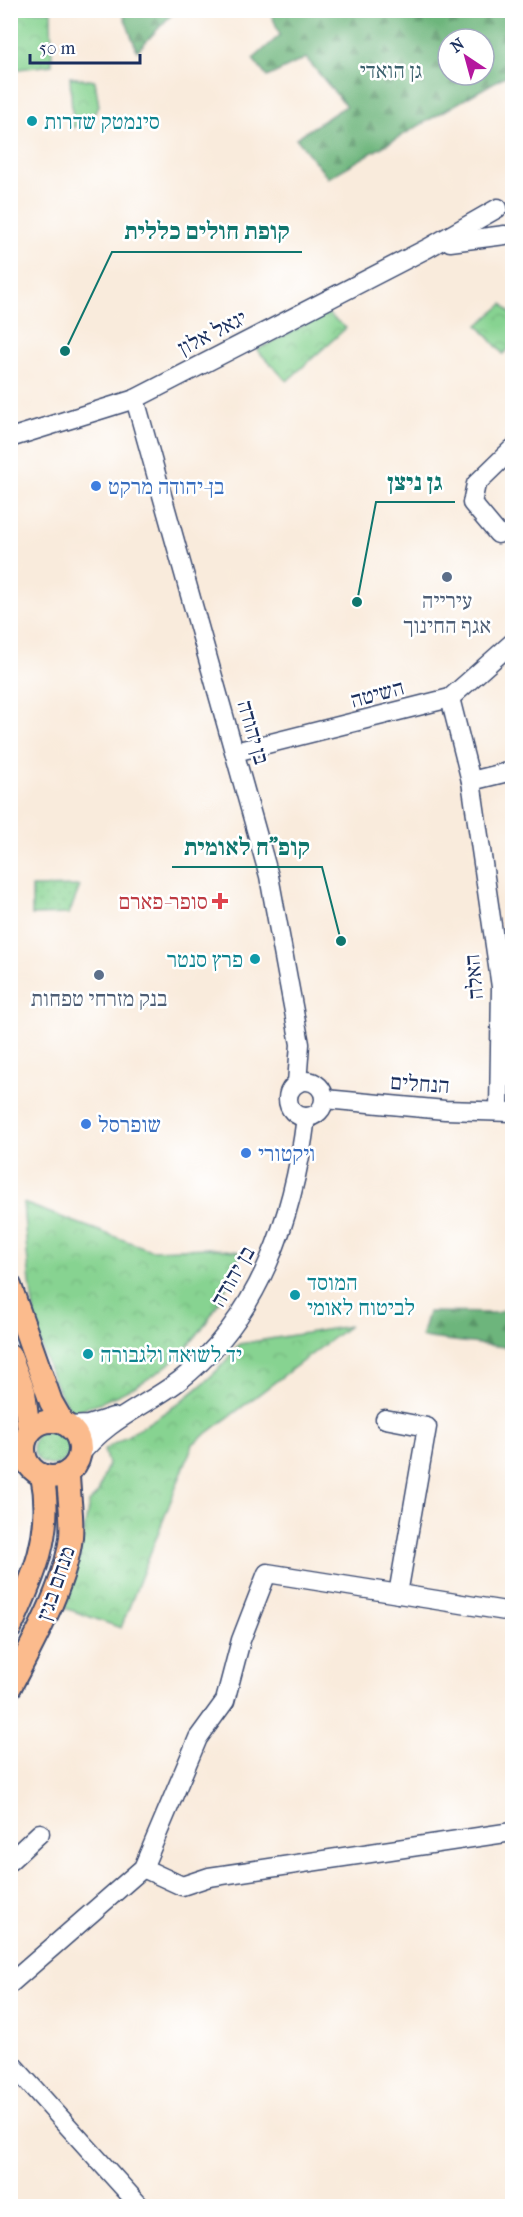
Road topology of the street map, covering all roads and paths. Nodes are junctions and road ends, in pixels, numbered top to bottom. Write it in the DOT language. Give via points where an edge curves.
graph roads {
  1 [pos="505,202"];
  2 [pos="509,237"];
  3 [pos="428,248"];
  4 [pos="135,399"];
  5 [pos="10,438"];
  6 [pos="513,449"];
  7 [pos="498,534"];
  8 [pos="513,643"];
  9 [pos="450,699"];
  10 [pos="235,752"];
  11 [pos="513,771"];
  12 [pos="471,781"];
  13 [pos="507,986"];
  14 [pos="297,1083"];
  15 [pos="325,1099"];
  16 [pos="506,1111"];
  17 [pos="306,1117"];
  18 [pos="10,1286"];
  19 [pos="10,1356"];
  20 [pos="126,1412"];
  21 [pos="385,1419"];
  22 [pos="65,1424"];
  23 [pos="29,1432"];
  24 [pos="73,1465"];
  25 [pos="42,1475"];
  26 [pos="398,1594"];
  27 [pos="513,1612"];
  28 [pos="10,1628"];
  29 [pos="10,1687"];
  30 [pos="513,1832"];
  31 [pos="40,1833"];
  32 [pos="10,1861"];
  33 [pos="143,1868"];
  34 [pos="10,1984"];
  35 [pos="10,2062"];
  36 [pos="140,2206"];
  1 -- 2 [label="street" via="496,220"];
  1 -- 3 [label="street, יגאל אלון"];
  2 -- 3 [label="street, יגאל אלון" via="462,239"];
  3 -- 4 [label="street, יגאל אלון"];
  4 -- 5 [label="street, יגאל אלון"];
  4 -- 10 [label="street, בן יהודה"];
  6 -- 7 [label="street" via="476,484 472,503"];
  8 -- 9 [label="street, השיטה"];
  9 -- 10 [label="street, השיטה"];
  9 -- 12 [label="street, האלה"];
  10 -- 14 [label="street, בן יהודה" via="271,887 300,1044"];
  11 -- 12 [label="street"];
  12 -- 13 [label="street, האלה"];
  13 -- 16 [label="street, האלה"];
  14 -- 15 [label="street" via="315,1083"];
  14 -- 17 [label="street" via="290,1092 289,1103 294,1113"];
  15 -- 16 [label="street, הנחלים" via="445,1110"];
  15 -- 17 [label="street" via="321,1110"];
  17 -- 20 [label="street, בן יהודה" via="277,1245 241,1311 216,1347 179,1380"];
  18 -- 22 [label="main road" via="51,1402"];
  19 -- 23 [label="main road" via="24,1392"];
  20 -- 22 [label="street, בן יהודה" via="88,1425"];
  20 -- 24 [label="street, בן יהודה" via="99,1433"];
  21 -- 26 [label="street" via="427,1428"];
  22 -- 23 [label="main road" via="44,1422"];
  22 -- 24 [label="main road" via="77,1437"];
  23 -- 25 [label="main road" via="24,1444 25,1459"];
  24 -- 25 [label="main road" via="55,1477"];
  24 -- 29 [label="main road, מנחם בגין" via="71,1538 64,1567 42,1624"];
  25 -- 28 [label="main road, מנחם בגין" via="45,1531 40,1559"];
  26 -- 27 [label="street"];
  26 -- 33 [label="street" via="267,1573 241,1640 225,1701 198,1738"];
  30 -- 33 [label="street" via="209,1877 182,1886"];
  31 -- 32 [label="street"];
  33 -- 34 [label="street"];
  35 -- 36 [label="street"];
}
